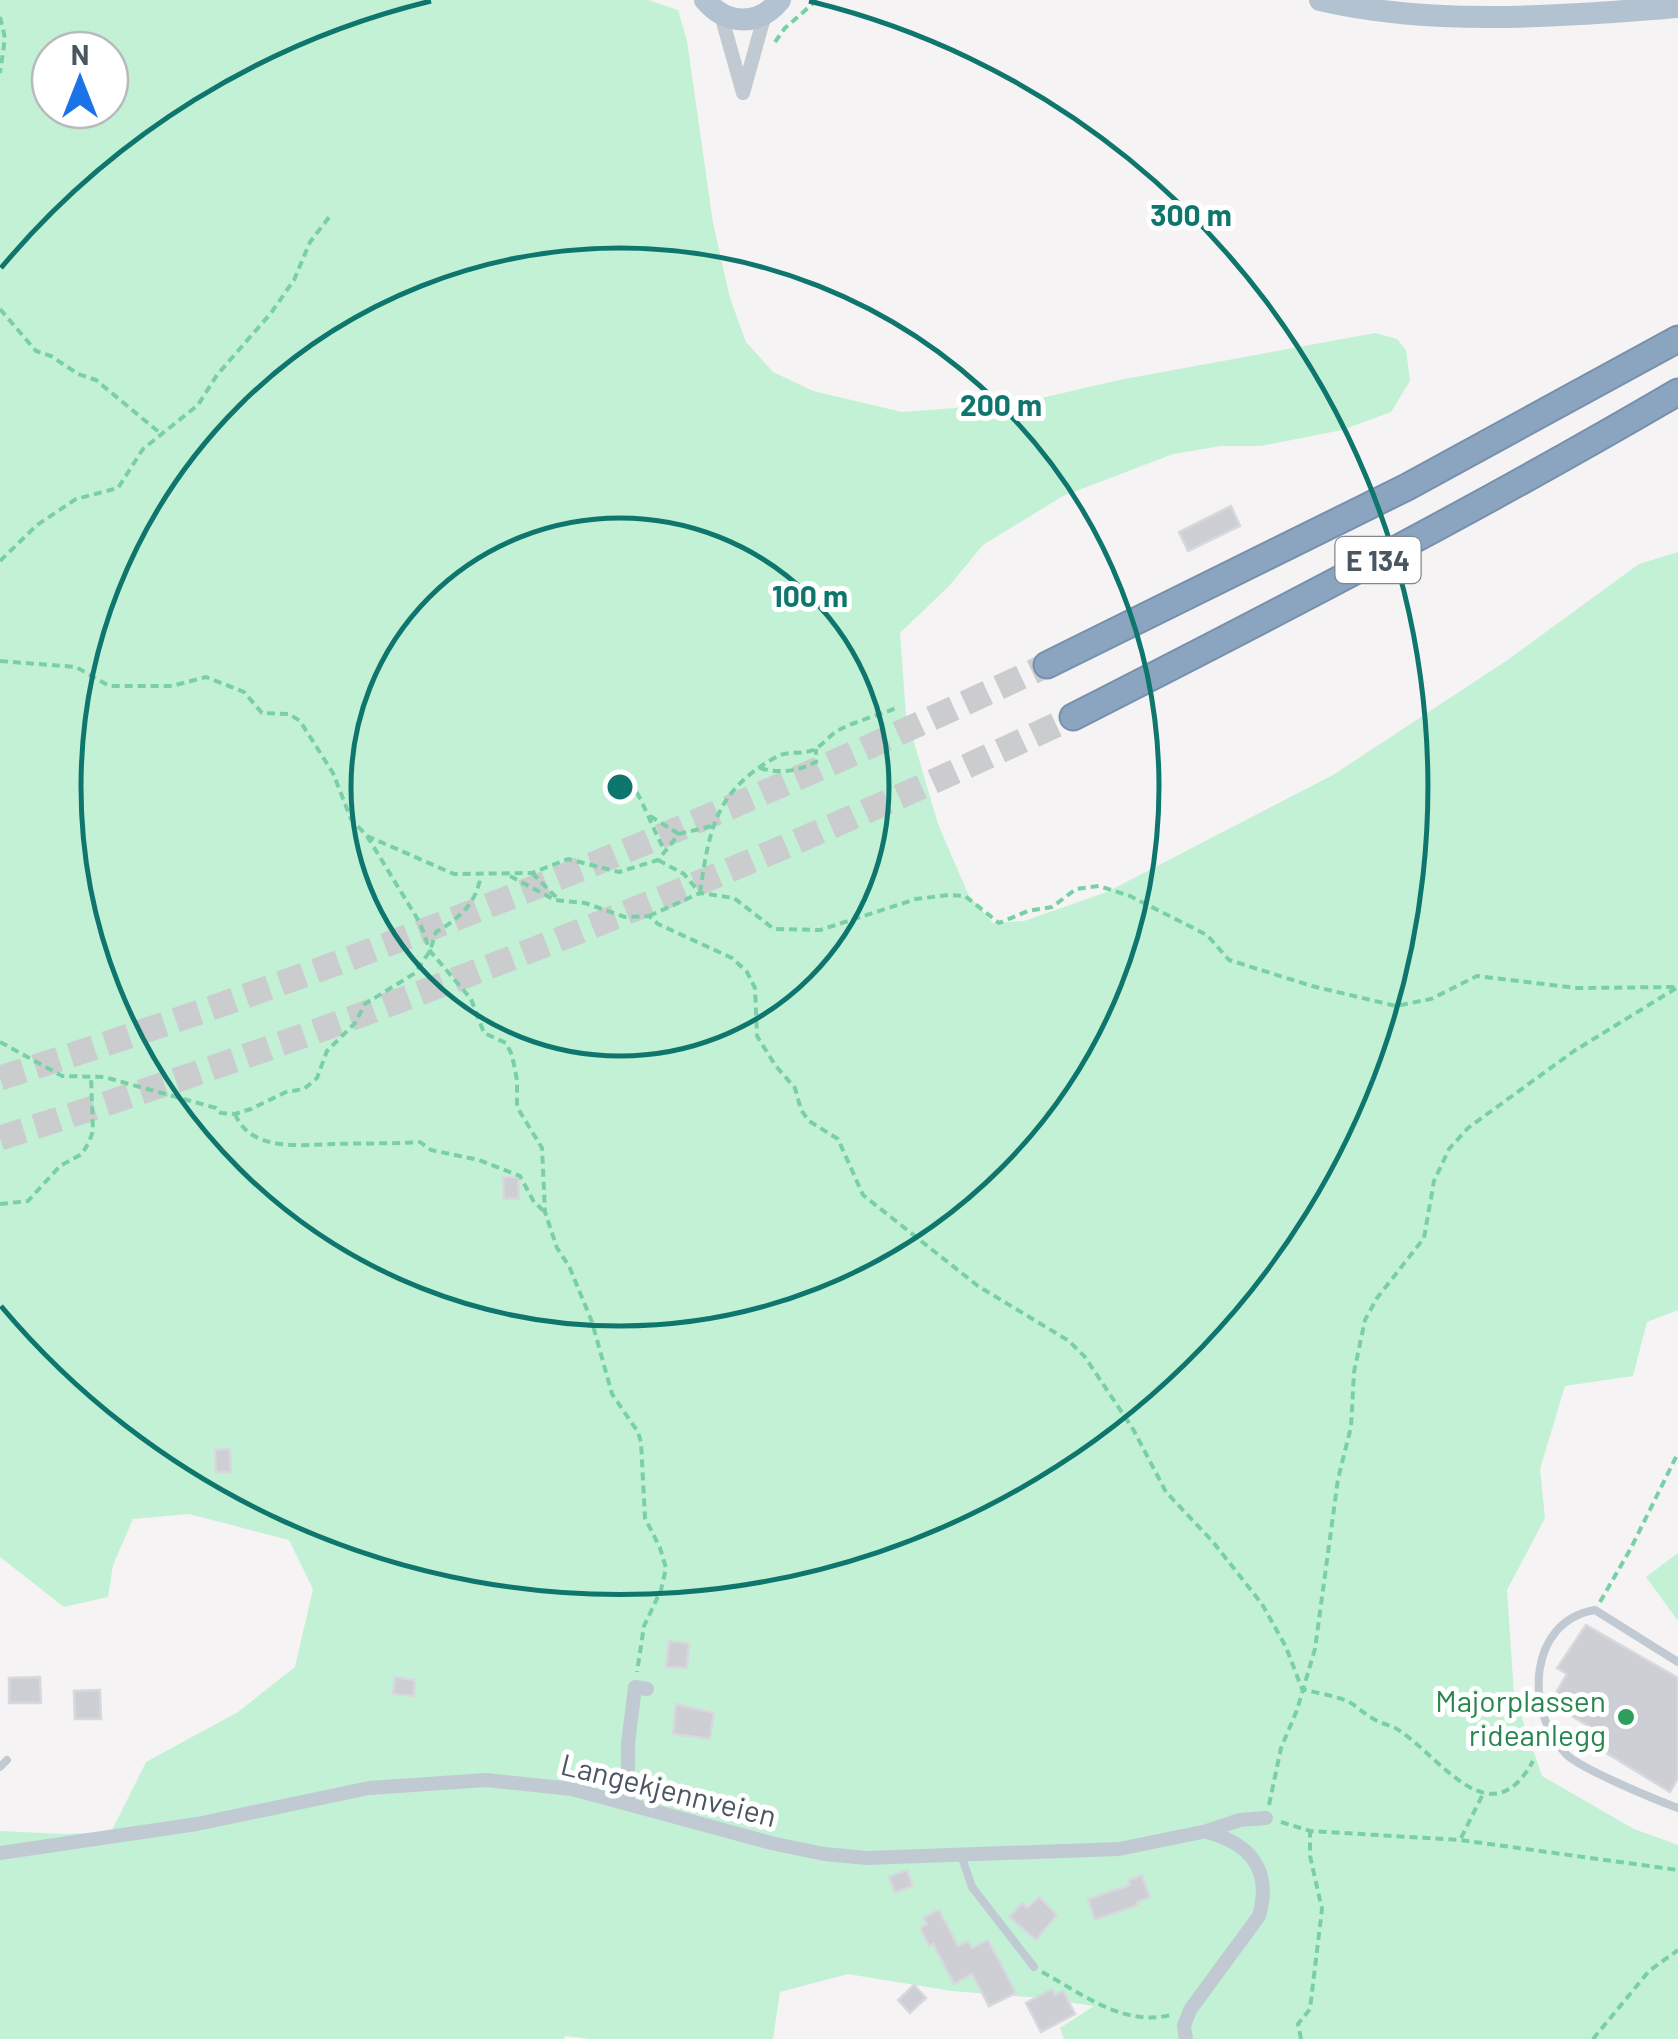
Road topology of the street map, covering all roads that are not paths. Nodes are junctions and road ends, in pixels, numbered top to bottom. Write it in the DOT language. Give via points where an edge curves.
graph roads {
  1 [pos="1320,0"];
  2 [pos="773,7"];
  3 [pos="1678,7"];
  4 [pos="713,8"];
  5 [pos="1678,339"];
  6 [pos="1678,392"];
  7 [pos="1048,665"];
  8 [pos="1073,718"];
  9 [pos="1678,1662"];
  10 [pos="641,1688"];
  11 [pos="628,1802"];
  12 [pos="1678,1808"];
  13 [pos="1266,1818"];
  14 [pos="1206,1832"];
  15 [pos="0,1852"];
  16 [pos="962,1855"];
  17 [pos="1034,1967"];
  18 [pos="1186,2039"];
  1 -- 3 [label="main road" via="1457,15"];
  2 -- 4 [label="main road" via="743,20"];
  2 -- 4 [label="street" via="742,93"];
  5 -- 7 [label="highway, E 134" via="1408,487"];
  6 -- 8 [label="highway, E 134" via="1554,465"];
  9 -- 12 [label="lane" via="1594,1610 1575,1613 1555,1630 1540,1660 1538,1695 1567,1756"];
  10 -- 11 [label="street" via="628,1744"];
  11 -- 15 [label="street, Langekjennveien" via="572,1788 486,1780 387,1786"];
  11 -- 16 [label="street, Langekjennveien" via="824,1854"];
  13 -- 14 [label="street, Langekjennveien"];
  14 -- 16 [label="street, Langekjennveien" via="1119,1850"];
  14 -- 18 [label="street" via="1248,1852 1259,1869 1264,1901 1190,2010"];
  16 -- 17 [label="lane" via="972,1887"];
}
